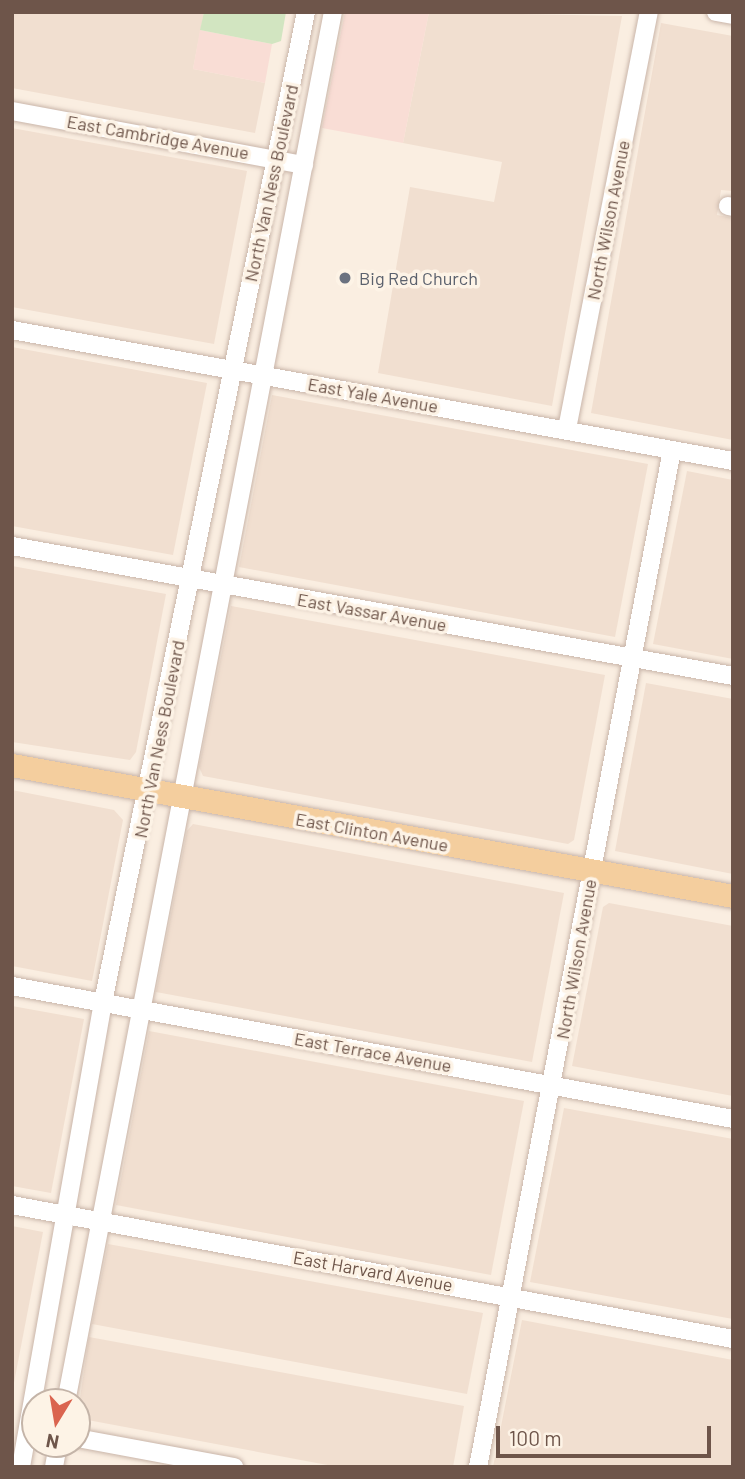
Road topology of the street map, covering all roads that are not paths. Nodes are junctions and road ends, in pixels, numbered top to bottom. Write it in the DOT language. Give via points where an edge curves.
graph roads {
  1 [pos="306,12"];
  2 [pos="333,12"];
  3 [pos="649,12"];
  4 [pos="716,12"];
  5 [pos="733,15"];
  6 [pos="12,111"];
  7 [pos="276,159"];
  8 [pos="304,165"];
  9 [pos="12,330"];
  10 [pos="232,370"];
  11 [pos="262,376"];
  12 [pos="567,429"];
  13 [pos="672,450"];
  14 [pos="733,461"];
  15 [pos="12,547"];
  16 [pos="191,580"];
  17 [pos="221,586"];
  18 [pos="631,657"];
  19 [pos="733,676"];
  20 [pos="12,765"];
  21 [pos="149,791"];
  22 [pos="181,797"];
  23 [pos="592,872"];
  24 [pos="733,896"];
  25 [pos="12,985"];
  26 [pos="103,1002"];
  27 [pos="142,1009"];
  28 [pos="553,1085"];
  29 [pos="733,1119"];
  30 [pos="12,1205"];
  31 [pos="66,1216"];
  32 [pos="100,1222"];
  33 [pos="513,1297"];
  34 [pos="733,1339"];
  35 [pos="33,1388"];
  36 [pos="69,1388"];
  37 [pos="91,1441"];
  38 [pos="234,1467"];
  39 [pos="478,1467"];
  1 -- 7 [label="street, North Van Ness Boulevard"];
  2 -- 8 [label="street, North Van Ness Boulevard"];
  3 -- 12 [label="street, North Wilson Avenue"];
  4 -- 5 [label="street"];
  6 -- 7 [label="street, East Cambridge Avenue"];
  7 -- 8 [label="street, East Cambridge Avenue"];
  7 -- 10 [label="street, North Van Ness Boulevard"];
  8 -- 11 [label="street, North Van Ness Boulevard"];
  9 -- 10 [label="street, East Yale Avenue"];
  10 -- 11 [label="street, East Yale Avenue"];
  10 -- 16 [label="street, North Van Ness Boulevard"];
  11 -- 12 [label="street, East Yale Avenue"];
  11 -- 17 [label="street, North Van Ness Boulevard"];
  12 -- 13 [label="street, East Yale Avenue"];
  13 -- 14 [label="street, East Yale Avenue"];
  13 -- 18 [label="street, North Wilson Avenue"];
  15 -- 16 [label="street, East Vassar Avenue"];
  16 -- 17 [label="street, East Vassar Avenue"];
  16 -- 21 [label="street, North Van Ness Boulevard"];
  17 -- 18 [label="street, East Vassar Avenue"];
  17 -- 22 [label="street, North Van Ness Boulevard"];
  18 -- 19 [label="street, East Vassar Avenue"];
  18 -- 23 [label="street, North Wilson Avenue"];
  20 -- 21 [label="main road, East Clinton Avenue"];
  21 -- 22 [label="main road, East Clinton Avenue"];
  21 -- 26 [label="street, North Van Ness Boulevard"];
  22 -- 23 [label="main road, East Clinton Avenue"];
  22 -- 27 [label="street, North Van Ness Boulevard"];
  23 -- 24 [label="main road, East Clinton Avenue"];
  23 -- 28 [label="street, North Wilson Avenue"];
  25 -- 26 [label="street, East Terrace Avenue"];
  26 -- 27 [label="street, East Terrace Avenue"];
  26 -- 31 [label="street, North Van Ness Boulevard"];
  27 -- 28 [label="street, East Terrace Avenue"];
  27 -- 32 [label="street, North Van Ness Boulevard"];
  28 -- 29 [label="street, East Terrace Avenue"];
  28 -- 33 [label="street, North Wilson Avenue"];
  30 -- 31 [label="street, East Harvard Avenue"];
  31 -- 32 [label="street, East Harvard Avenue"];
  31 -- 35 [label="street, North Van Ness Boulevard"];
  32 -- 33 [label="street, East Harvard Avenue"];
  32 -- 36 [label="street, North Van Ness Boulevard"];
  33 -- 34 [label="street, East Harvard Avenue"];
  33 -- 39 [label="street, North Wilson Avenue"];
  37 -- 38 [label="street"];
}
